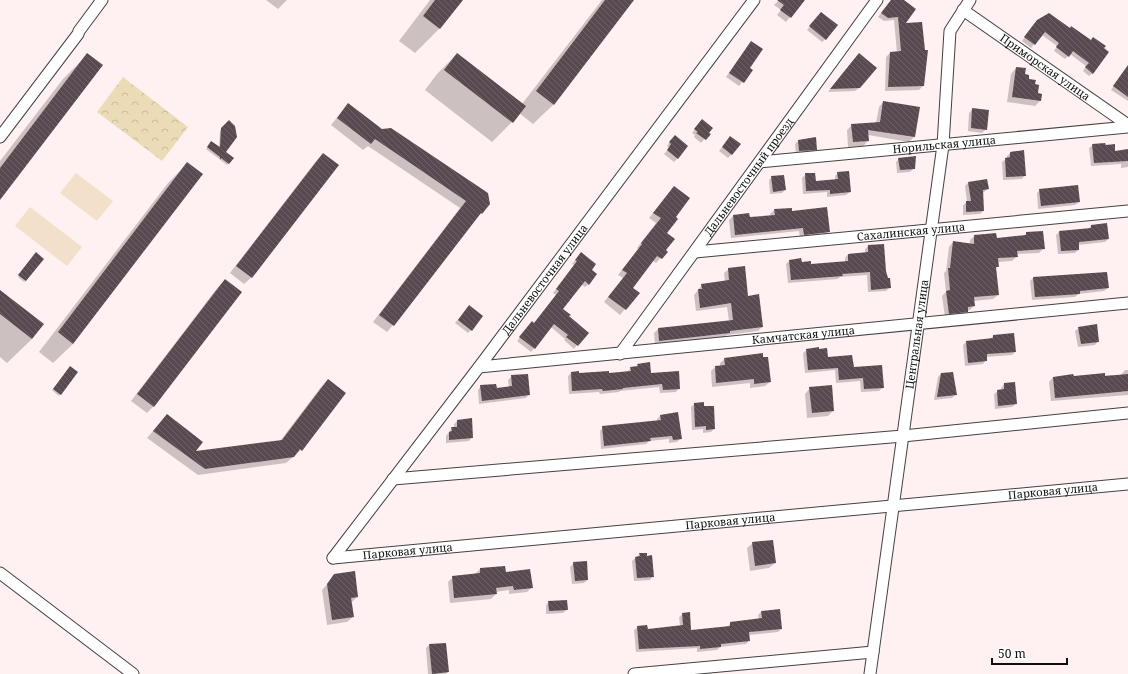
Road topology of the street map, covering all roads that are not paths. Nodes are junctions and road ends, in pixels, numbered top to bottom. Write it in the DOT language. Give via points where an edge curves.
graph roads {
  1 [pos="102,0"];
  2 [pos="754,0"];
  3 [pos="877,0"];
  4 [pos="970,0"];
  5 [pos="963,10"];
  6 [pos="1128,126"];
  7 [pos="0,137"];
  8 [pos="943,145"];
  9 [pos="760,162"];
  10 [pos="1128,211"];
  11 [pos="931,229"];
  12 [pos="695,252"];
  13 [pos="1128,303"];
  14 [pos="918,324"];
  15 [pos="620,354"];
  16 [pos="479,367"];
  17 [pos="1128,413"];
  18 [pos="903,436"];
  19 [pos="393,479"];
  20 [pos="1128,484"];
  21 [pos="893,505"];
  22 [pos="333,558"];
  23 [pos="0,572"];
  24 [pos="873,652"];
  25 [pos="133,674"];
  26 [pos="634,674"];
  27 [pos="870,674"];
  1 -- 7 [label="street"];
  2 -- 16 [label="street, Дальневосточная улица"];
  3 -- 9 [label="street, Дальневосточный проезд"];
  4 -- 5 [label="street, Центральная улица"];
  5 -- 6 [label="street, Приморская улица"];
  5 -- 8 [label="street, Центральная улица" via="950,31"];
  6 -- 8 [label="street, Норильская улица"];
  8 -- 9 [label="street, Норильская улица"];
  8 -- 11 [label="street, Центральная улица"];
  9 -- 12 [label="street, Дальневосточный проезд"];
  10 -- 11 [label="street, Сахалинская улица"];
  11 -- 12 [label="street, Сахалинская улица"];
  11 -- 14 [label="street, Центральная улица"];
  12 -- 15 [label="street, Дальневосточный проезд"];
  13 -- 14 [label="street, Камчатская улица"];
  14 -- 15 [label="street, Камчатская улица"];
  14 -- 18 [label="street, Центральная улица"];
  15 -- 16 [label="street, Камчатская улица"];
  16 -- 19 [label="street, Дальневосточная улица"];
  17 -- 18 [label="street"];
  18 -- 19 [label="street"];
  18 -- 21 [label="street, Центральная улица"];
  19 -- 22 [label="street, Дальневосточная улица"];
  20 -- 21 [label="street, Парковая улица"];
  21 -- 22 [label="street, Парковая улица"];
  21 -- 24 [label="street, Центральная улица"];
  23 -- 25 [label="street"];
  24 -- 26 [label="street"];
  24 -- 27 [label="street, Центральная улица"];
}
